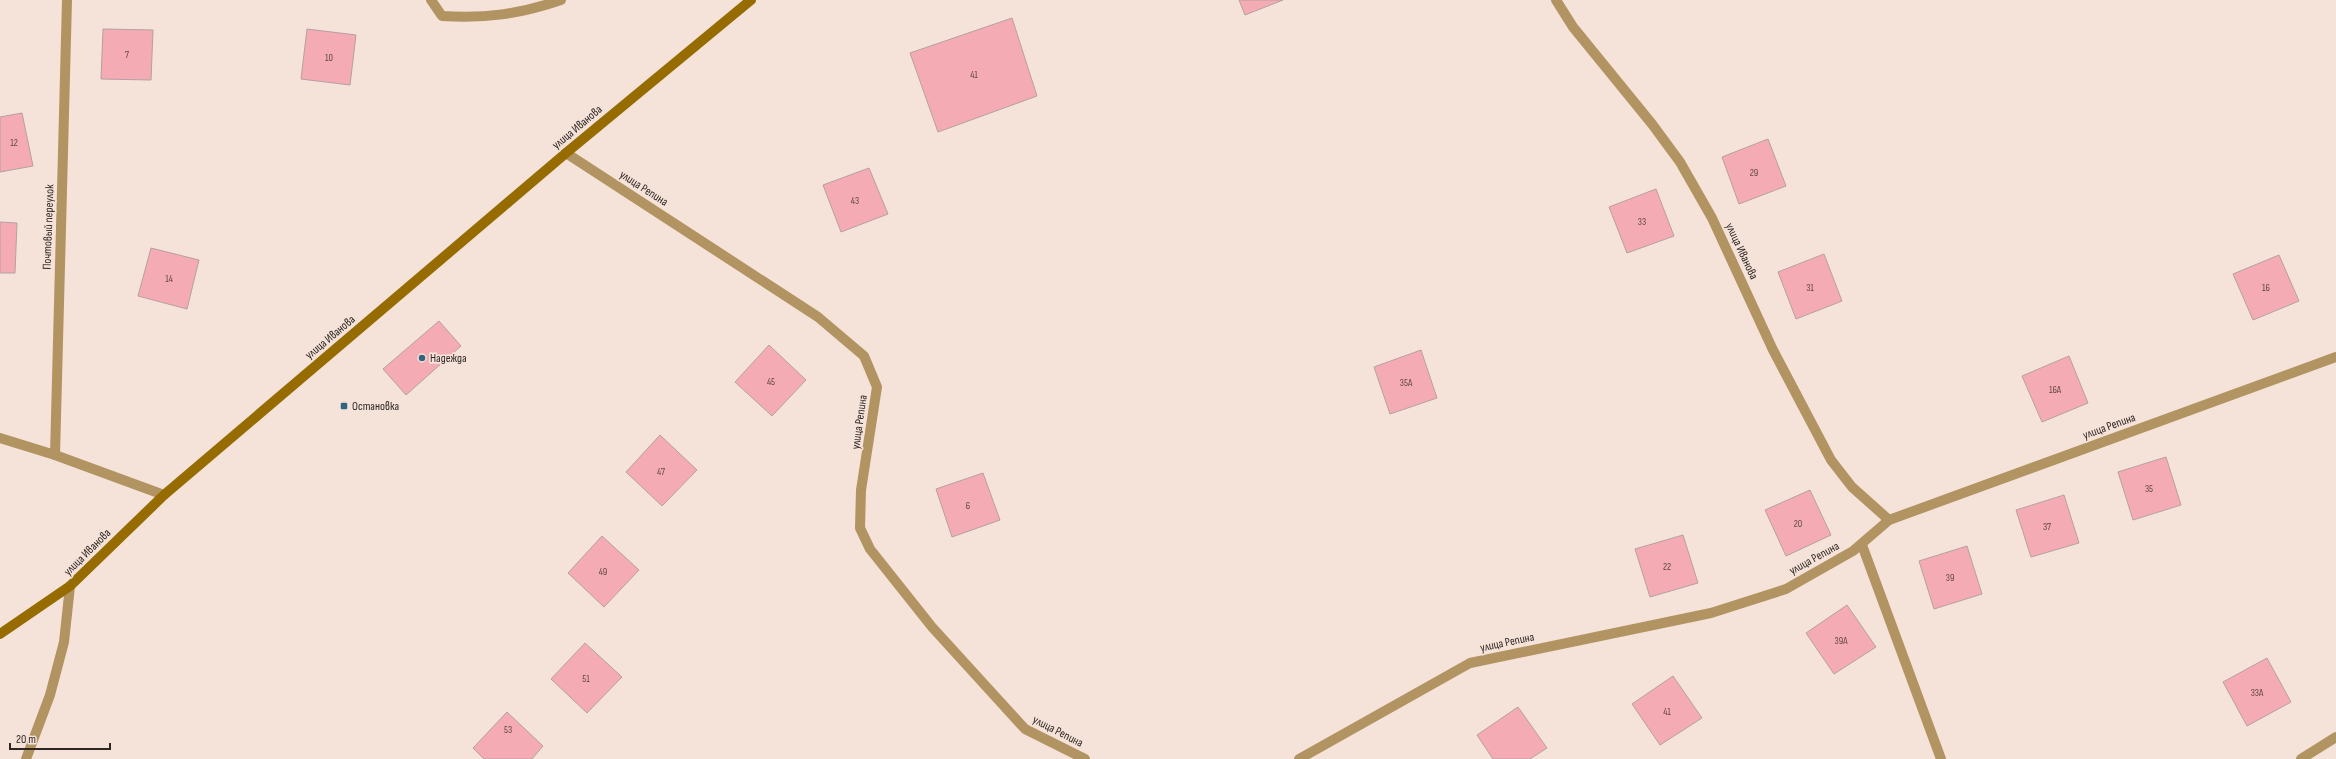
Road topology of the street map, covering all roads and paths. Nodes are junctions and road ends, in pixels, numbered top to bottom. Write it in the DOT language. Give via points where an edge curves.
graph roads {
  1 [pos="67,0"];
  2 [pos="431,0"];
  3 [pos="561,0"];
  4 [pos="751,0"];
  5 [pos="1556,0"];
  6 [pos="566,153"];
  7 [pos="2336,357"];
  8 [pos="0,438"];
  9 [pos="55,455"];
  10 [pos="164,495"];
  11 [pos="1889,520"];
  12 [pos="1862,545"];
  13 [pos="70,586"];
  14 [pos="0,634"];
  15 [pos="2336,737"];
  16 [pos="26,759"];
  17 [pos="1085,759"];
  18 [pos="1299,759"];
  19 [pos="1941,759"];
  20 [pos="2301,759"];
  1 -- 9 [label="street, Почтовый переулок"];
  2 -- 3 [label="street" via="442,16 474,18 528,11"];
  4 -- 6 [label="street, улица Иванова"];
  5 -- 11 [label="street, улица Иванова" via="1573,27 1680,162 1712,218 1773,350 1831,460 1852,487"];
  6 -- 10 [label="street, улица Иванова"];
  6 -- 17 [label="street, улица Репина" via="818,317 864,356 877,387 861,490 860,528 870,549 932,627 1025,729"];
  7 -- 11 [label="street, улица Репина"];
  8 -- 9 [label="street"];
  9 -- 10 [label="street"];
  10 -- 13 [label="street, улица Иванова"];
  11 -- 12 [label="street, улица Репина"];
  12 -- 18 [label="street, улица Репина" via="1786,589 1711,613 1470,664"];
  12 -- 19 [label="street"];
  13 -- 14 [label="street"];
  13 -- 16 [label="street, улица Иванова" via="64,642 50,695"];
  15 -- 20 [label="street"];
}
